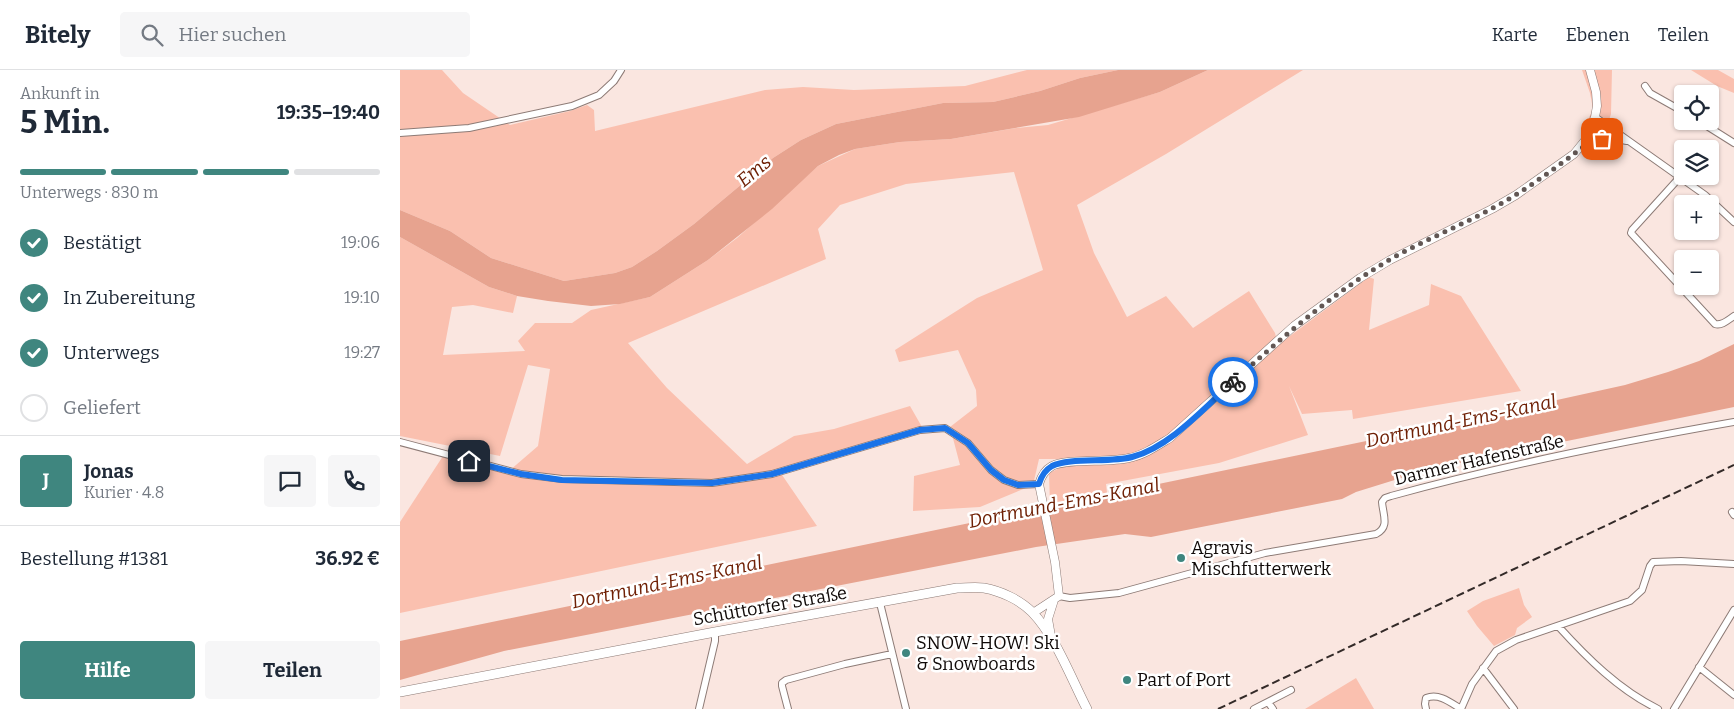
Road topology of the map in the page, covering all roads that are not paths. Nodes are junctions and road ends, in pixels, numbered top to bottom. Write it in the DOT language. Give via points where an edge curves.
graph roads {
  1 [pos="621,70"];
  2 [pos="1590,70"];
  3 [pos="1645,86"];
  4 [pos="1674,106"];
  5 [pos="1595,117"];
  6 [pos="1713,130"];
  7 [pos="400,133"];
  8 [pos="1634,143"];
  9 [pos="1734,143"];
  10 [pos="1579,149"];
  11 [pos="1674,172"];
  12 [pos="1674,183"];
  13 [pos="1692,185"];
  14 [pos="1734,222"];
  15 [pos="1734,316"];
  16 [pos="1734,422"];
  17 [pos="400,442"];
  18 [pos="1039,484"];
  19 [pos="1734,564"];
  20 [pos="1056,598"];
  21 [pos="880,603"];
  22 [pos="1734,610"];
  23 [pos="1032,613"];
  24 [pos="1558,626"];
  25 [pos="715,632"];
  26 [pos="1051,638"];
  27 [pos="892,654"];
  28 [pos="1699,667"];
  29 [pos="1483,668"];
  30 [pos="1291,690"];
  31 [pos="400,692"];
  32 [pos="1734,695"];
  33 [pos="1268,702"];
  34 [pos="699,709"];
  35 [pos="788,709"];
  36 [pos="906,709"];
  37 [pos="1087,709"];
  38 [pos="1254,709"];
  39 [pos="1273,709"];
  40 [pos="1426,709"];
  41 [pos="1461,709"];
  42 [pos="1514,709"];
  43 [pos="1658,709"];
  44 [pos="1674,709"];
  1 -- 7 [label="street" via="599,95 572,106 469,128"];
  2 -- 5 [label="street" via="1596,92"];
  3 -- 4 [label="street" via="1650,93"];
  5 -- 8 [label="street"];
  5 -- 10 [label="street"];
  6 -- 9 [label="street"];
  8 -- 10 [label="street" via="1602,139"];
  8 -- 11 [label="street"];
  10 -- 18 [label="street" via="1516,195 1360,278 1294,326 1156,447 1118,460 1062,463 1043,474"];
  12 -- 15 [label="street" via="1631,233 1715,324 1723,324"];
  13 -- 14 [label="street"];
  16 -- 20 [label="street, Darmer Hafenstraße" via="1538,461 1385,498 1382,502 1385,526 1376,534 1265,553 1119,593"];
  17 -- 18 [label="street" via="521,474 562,480 712,483 772,474 920,430 945,428 968,443 1004,480 1018,485"];
  18 -- 20 [label="street" via="1055,562"];
  19 -- 24 [label="street" via="1654,562 1642,590 1630,600"];
  20 -- 23 [label="street"];
  20 -- 26 [label="street" via="1048,619"];
  21 -- 23 [label="main road, Schüttorfer Straße" via="957,588 983,588 1002,593"];
  21 -- 25 [label="main road, Schüttorfer Straße"];
  21 -- 27 [label="street"];
  22 -- 28 [label="street"];
  23 -- 26 [label="main road, Schüttorfer Straße"];
  24 -- 29 [label="street" via="1516,640 1496,651"];
  24 -- 43 [label="street" via="1622,688"];
  25 -- 31 [label="main road, Schüttorfer Straße"];
  25 -- 34 [label="street"];
  26 -- 37 [label="main road, Schüttorfer Straße"];
  27 -- 35 [label="street" via="786,680 782,686"];
  27 -- 36 [label="street"];
  28 -- 32 [label="street"];
  28 -- 44 [label="street"];
  29 -- 41 [label="street"];
  29 -- 42 [label="street"];
  30 -- 33 [label="street"];
  33 -- 38 [label="street"];
  33 -- 39 [label="street"];
  40 -- 41 [label="street" via="1426,698 1433,696"];
}
